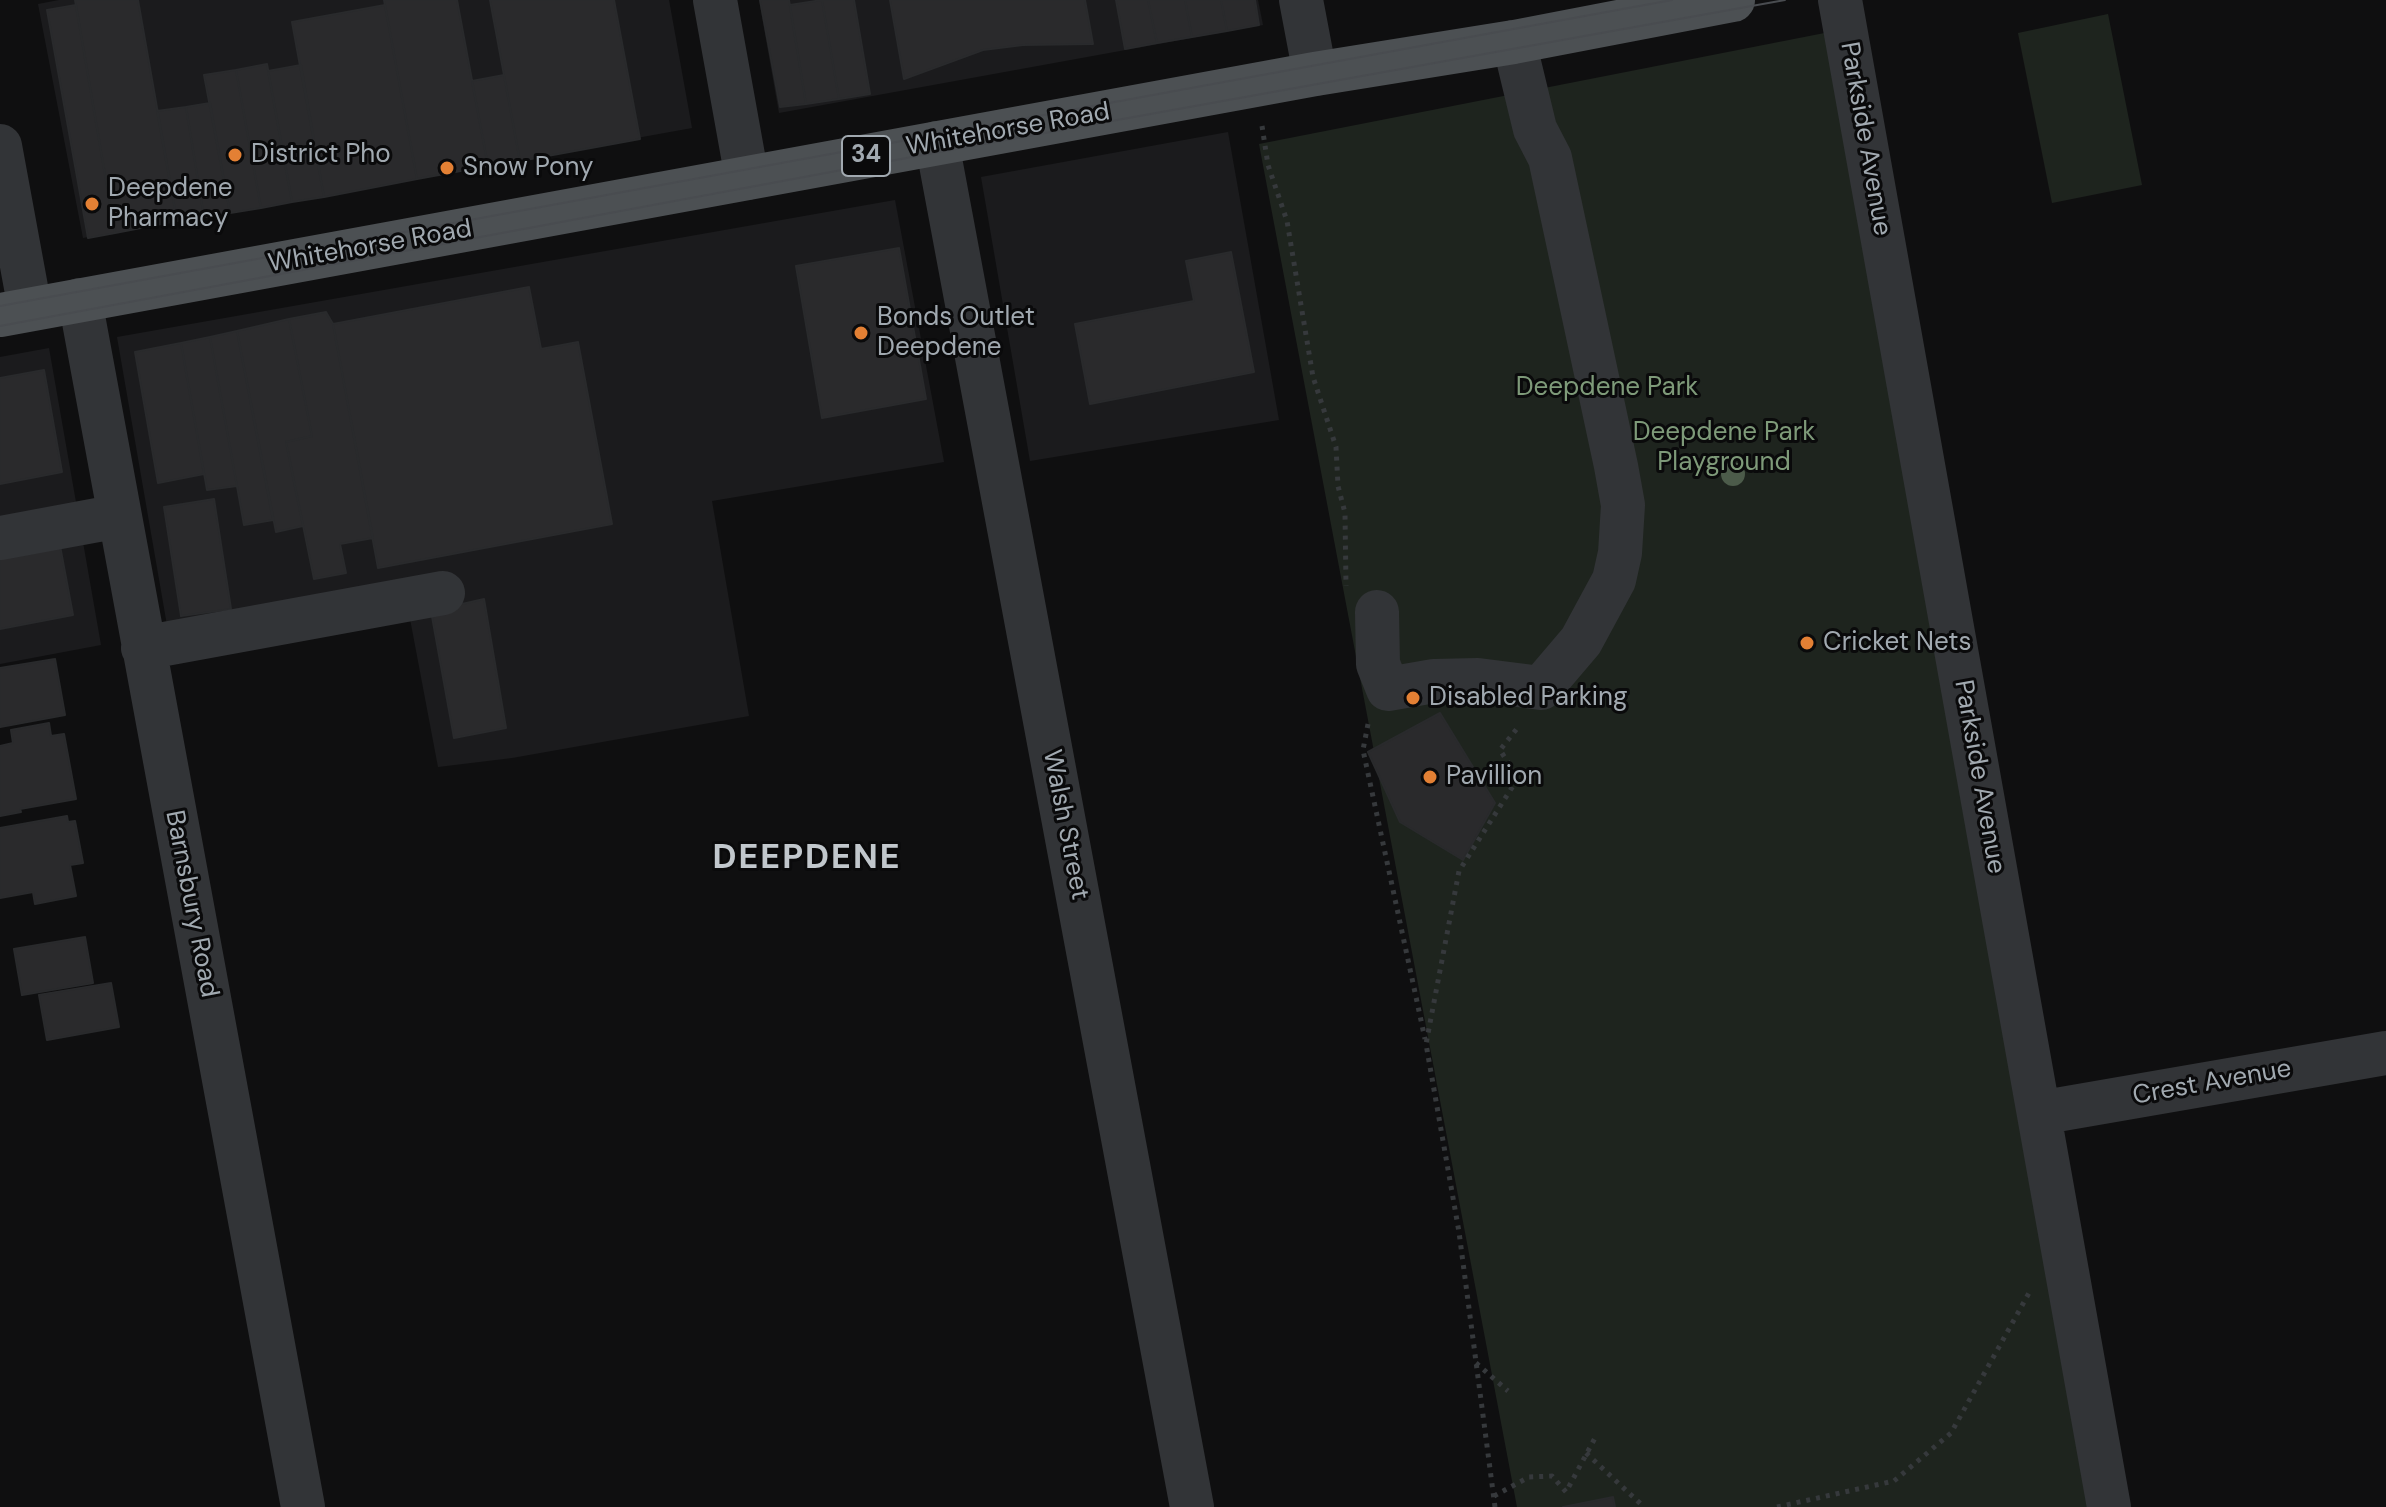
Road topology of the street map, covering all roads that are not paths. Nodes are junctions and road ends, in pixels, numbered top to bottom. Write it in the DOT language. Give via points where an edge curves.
graph roads {
  1 [pos="715,0"];
  2 [pos="1301,0"];
  3 [pos="1733,0"];
  4 [pos="1840,0"];
  5 [pos="1514,42"];
  6 [pos="1315,74"];
  7 [pos="937,143"];
  8 [pos="0,146"];
  9 [pos="747,178"];
  10 [pos="80,300"];
  11 [pos="15,312"];
  12 [pos="119,516"];
  13 [pos="0,538"];
  14 [pos="443,593"];
  15 [pos="1377,612"];
  16 [pos="143,648"];
  17 [pos="2386,1053"];
  18 [pos="2039,1113"];
  19 [pos="303,1507"];
  20 [pos="1192,1507"];
  21 [pos="2109,1507"];
  1 -- 9 [label="street"];
  2 -- 6 [label="street"];
  3 -- 5 [label="main road, Whitehorse Road / 34"];
  4 -- 18 [label="street, Parkside Avenue"];
  5 -- 6 [label="main road, Whitehorse Road / 34"];
  5 -- 15 [label="street" via="1535,129 1550,158 1616,466 1623,505 1614,580 1581,641 1541,688 1478,680 1388,689 1378,664"];
  6 -- 7 [label="main road, Whitehorse Road / 34"];
  7 -- 9 [label="main road, Whitehorse Road / 34"];
  7 -- 20 [label="street, Walsh Street"];
  8 -- 11 [label="street"];
  9 -- 10 [label="main road, Whitehorse Road / 34"];
  10 -- 11 [label="main road, Whitehorse Road / 34"];
  10 -- 12 [label="street, Barnsbury Road"];
  12 -- 13 [label="street"];
  12 -- 16 [label="street, Barnsbury Road"];
  14 -- 16 [label="street"];
  16 -- 19 [label="street, Barnsbury Road"];
  17 -- 18 [label="street, Crest Avenue"];
  18 -- 21 [label="street, Parkside Avenue"];
}
